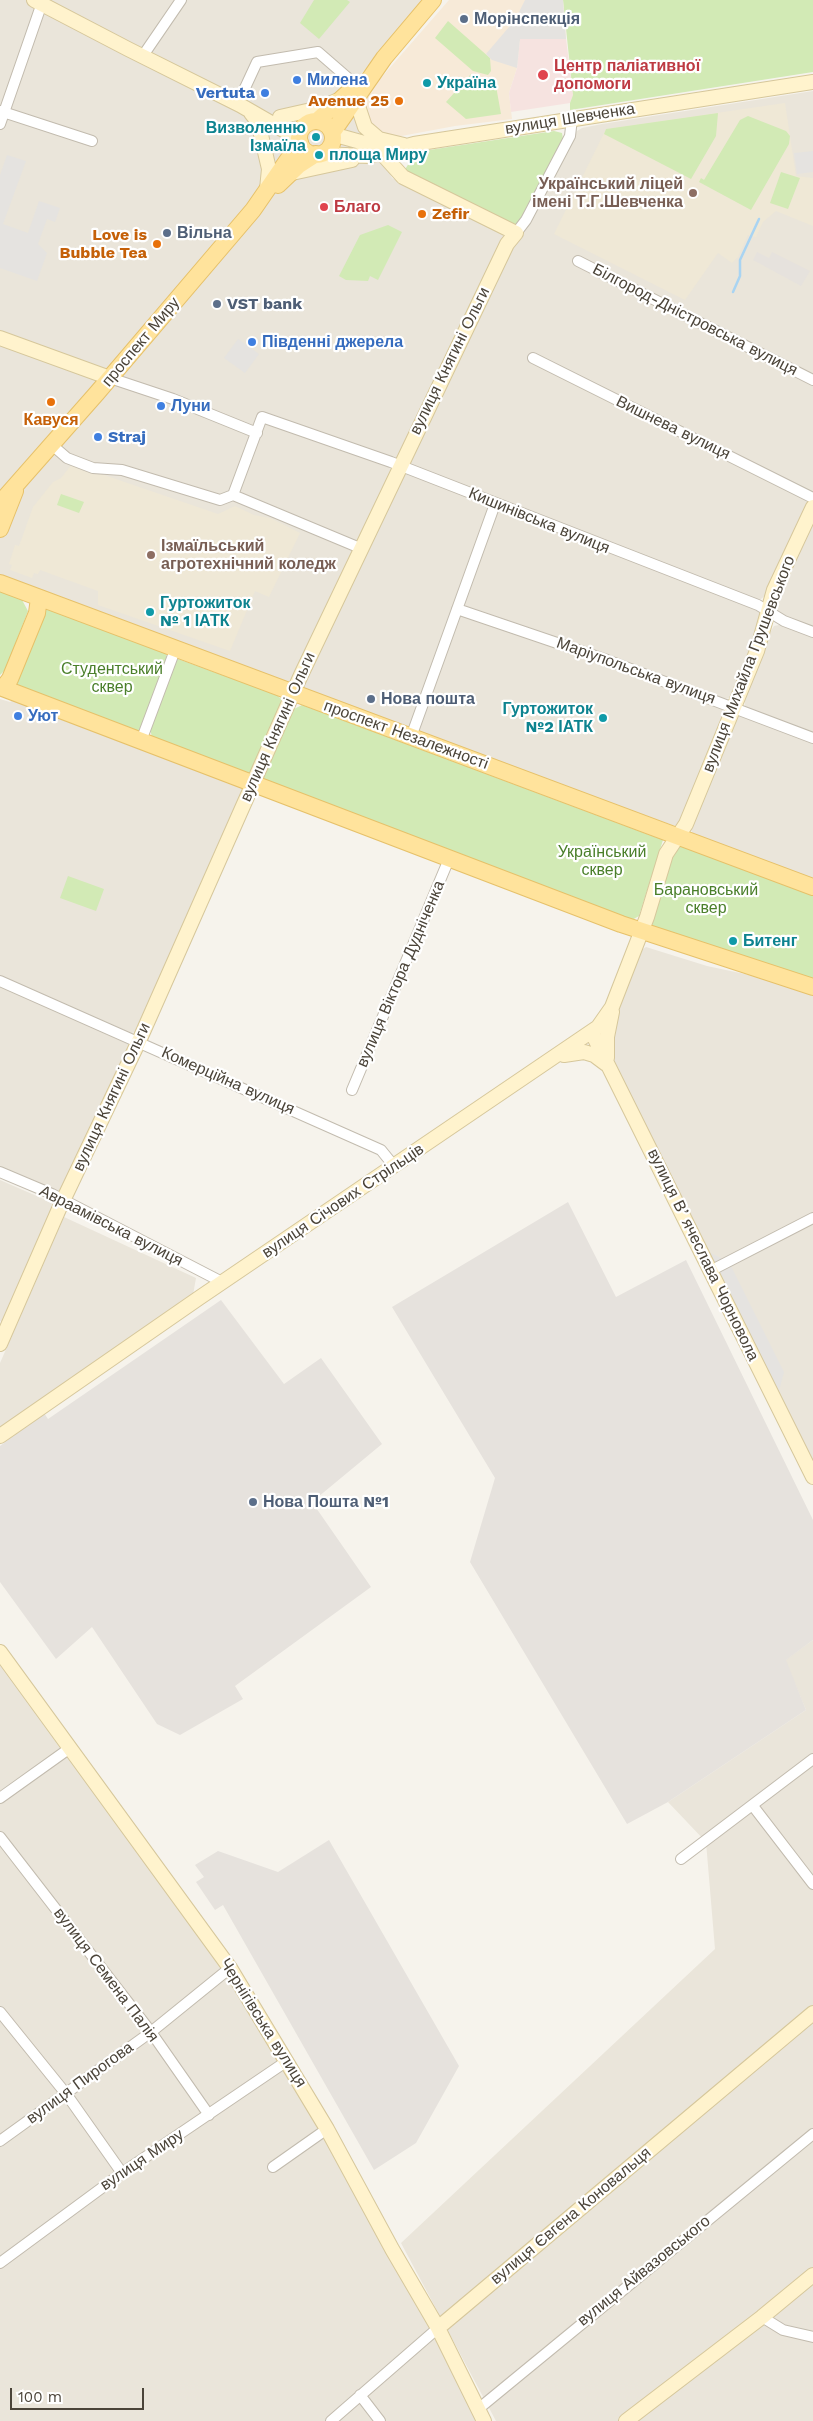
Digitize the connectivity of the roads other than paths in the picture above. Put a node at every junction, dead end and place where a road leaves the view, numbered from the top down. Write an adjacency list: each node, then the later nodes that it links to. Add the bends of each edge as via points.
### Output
1 (181, 0): 4 (street)
2 (433, 0): 6 (main road)
3 (40, 1): 4 (street); 8 (street)
4 (142, 57): 7 (street)
5 (813, 82): 10 (street, вулиця Шевченка)
6 (358, 89): 7 (street, via 318,52 258,62); 9 (street, via 332,104); 11 (main road); 13 (main road); 17 (street, via 359,113)
7 (239, 104): 9 (street); 15 (street); 21 (street, via 258,122 270,172)
8 (2, 112): 12 (street); 14 (street)
9 (280, 116): 11 (street)
10 (572, 119): 16 (street, вулиця Шевченка); 22 (street, вулиця Княгині Ольги, via 570,136)
11 (316, 121): 13 (main road, via 326,124); 15 (main road, via 302,128)
12 (0, 124)
13 (332, 134): 17 (street); 18 (main road, via 330,146)
14 (92, 141)
15 (299, 141): 18 (main road, via 305,150); 21 (main road, проспект Миру)
16 (411, 144): 17 (street, вулиця Шевченка); 17 (street, via 388,142); 19 (street)
17 (375, 147): 18 (street); 19 (street); 20 (street)
18 (318, 154): 20 (main road, проспект Миру)
19 (393, 164): 22 (street, via 404,177)
20 (292, 173): 21 (main road, проспект Миру)
21 (263, 197): 26 (main road, проспект Миру)
22 (516, 233): 30 (street, вулиця Княгині Ольги, via 507,244)
23 (578, 261): 27 (street, Білгород-Дністровська вулиця)
24 (0, 338): 26 (street)
25 (533, 358): 33 (street, Вишнева вулиця)
26 (110, 378): 28 (street, via 173,399); 29 (main road, проспект Миру)
27 (813, 380)
28 (256, 433): 30 (street, Кишинівська вулиця, via 262,417); 32 (street)
29 (52, 445): 31 (main road, проспект Миру); 32 (street, via 67,458 93,468 122,470 220,500)
30 (400, 466): 35 (street, Кишинівська вулиця); 38 (street, вулиця Княгині Ольги)
31 (19, 482): 34 (main road, проспект Миру); 37 (main road, проспект Миру)
32 (234, 495): 38 (street)
33 (813, 498)
34 (0, 503)
35 (495, 504): 41 (street); 42 (street, Кишинівська вулиця)
36 (813, 507): 42 (street, вулиця Михайла Грушевського)
37 (0, 529)
38 (360, 548): 46 (street, вулиця Княгині Ольги)
39 (0, 583): 40 (main road, проспект Незалежності)
40 (39, 598): 44 (main road, проспект Незалежності); 45 (main road, via 37,613 10,679)
41 (457, 609): 47 (street, Маріупольська вулиця, via 530,632); 48 (street)
42 (767, 611): 43 (street, Кишинівська вулиця); 47 (street, вулиця Михайла Грушевського, via 760,644)
43 (813, 632)
44 (175, 650): 46 (main road, проспект Незалежності); 50 (street)
45 (1, 688): 50 (main road)
46 (293, 693): 48 (main road, проспект Незалежності); 51 (street, вулиця Княгині Ольги)
47 (735, 707): 49 (street, Маріупольська вулиця); 52 (street, вулиця Михайла Грушевського, via 686,824)
48 (411, 737): 52 (main road, проспект Незалежності)
49 (813, 738)
50 (141, 741): 51 (main road)
51 (253, 784): 53 (main road); 60 (street, вулиця Княгині Ольги)
52 (678, 835): 54 (main road, проспект Незалежності); 55 (street, вулиця Михайла Грушевського, via 666,854)
53 (450, 859): 55 (main road); 63 (street, вулиця Віктора Дудніченка)
54 (813, 887)
55 (642, 931): 57 (main road); 58 (street, вулиця Січових Стрільців)
56 (0, 981): 60 (street, Комерційна вулиця)
57 (813, 988)
58 (615, 999): 59 (street, вулиця Січових Стрільців); 62 (street, via 607,1037)
59 (592, 1033): 61 (street, вулиця Січових Стрільців); 62 (street, вулиця Вʼячеслава Чорновола)
60 (139, 1041): 64 (street, Комерційна вулиця, via 381,1150); 66 (street, вулиця Княгині Ольги)
61 (556, 1058): 62 (street, via 584,1052 598,1057); 64 (street, вулиця Січових Стрільців)
62 (610, 1069): 68 (street, вулиця Вʼячеслава Чорновола)
63 (352, 1090)
64 (394, 1166): 69 (street, вулиця Січових Стрільців)
65 (0, 1172): 66 (street, Авраамівська вулиця)
66 (63, 1200): 69 (street, Авраамівська вулиця); 70 (street, вулиця Княгині Ольги)
67 (813, 1218): 68 (street)
68 (710, 1271): 72 (street, вулиця Вʼячеслава Чорновола)
69 (222, 1282): 71 (street, вулиця Січових Стрільців)
70 (1, 1337)
71 (0, 1436)
72 (813, 1477)
73 (0, 1652): 74 (street, Чернігівська вулиця)
74 (70, 1748): 76 (street); 81 (street, Чернігівська вулиця)
75 (813, 1759): 77 (street)
76 (0, 1798)
77 (753, 1806): 79 (street); 80 (street)
78 (0, 1837): 84 (street, вулиця Семена Палія)
79 (681, 1859)
80 (813, 1884)
81 (230, 1968): 84 (street, вулиця Пирогова); 85 (street, Чернігівська вулиця)
82 (0, 2012): 86 (street)
83 (813, 2013): 96 (street, вулиця Євгена Коновальця)
84 (151, 2032): 86 (street, вулиця Пирогова); 87 (street, вулиця Семена Палія)
85 (287, 2061): 87 (street, вулиця Миру); 88 (street, Чернігівська вулиця)
86 (67, 2095): 90 (street, вулиця Пирогова); 92 (street)
87 (209, 2115): 92 (street, вулиця Миру)
88 (327, 2129): 91 (street); 96 (street, Чернігівська вулиця)
89 (813, 2134): 99 (street, вулиця Айвазовського)
90 (0, 2141)
91 (273, 2167)
92 (122, 2173): 93 (street, вулиця Миру)
93 (0, 2263)
94 (813, 2275): 95 (street)
95 (762, 2317): 97 (street, via 783,2330); 102 (street)
96 (438, 2328): 98 (street, вулиця Євгена Коновальця); 99 (street, Чернігівська вулиця)
97 (813, 2336)
98 (360, 2395): 100 (street, вулиця Євгена Коновальця); 101 (street)
99 (480, 2415)
100 (331, 2421)
101 (380, 2421)
102 (626, 2421)

